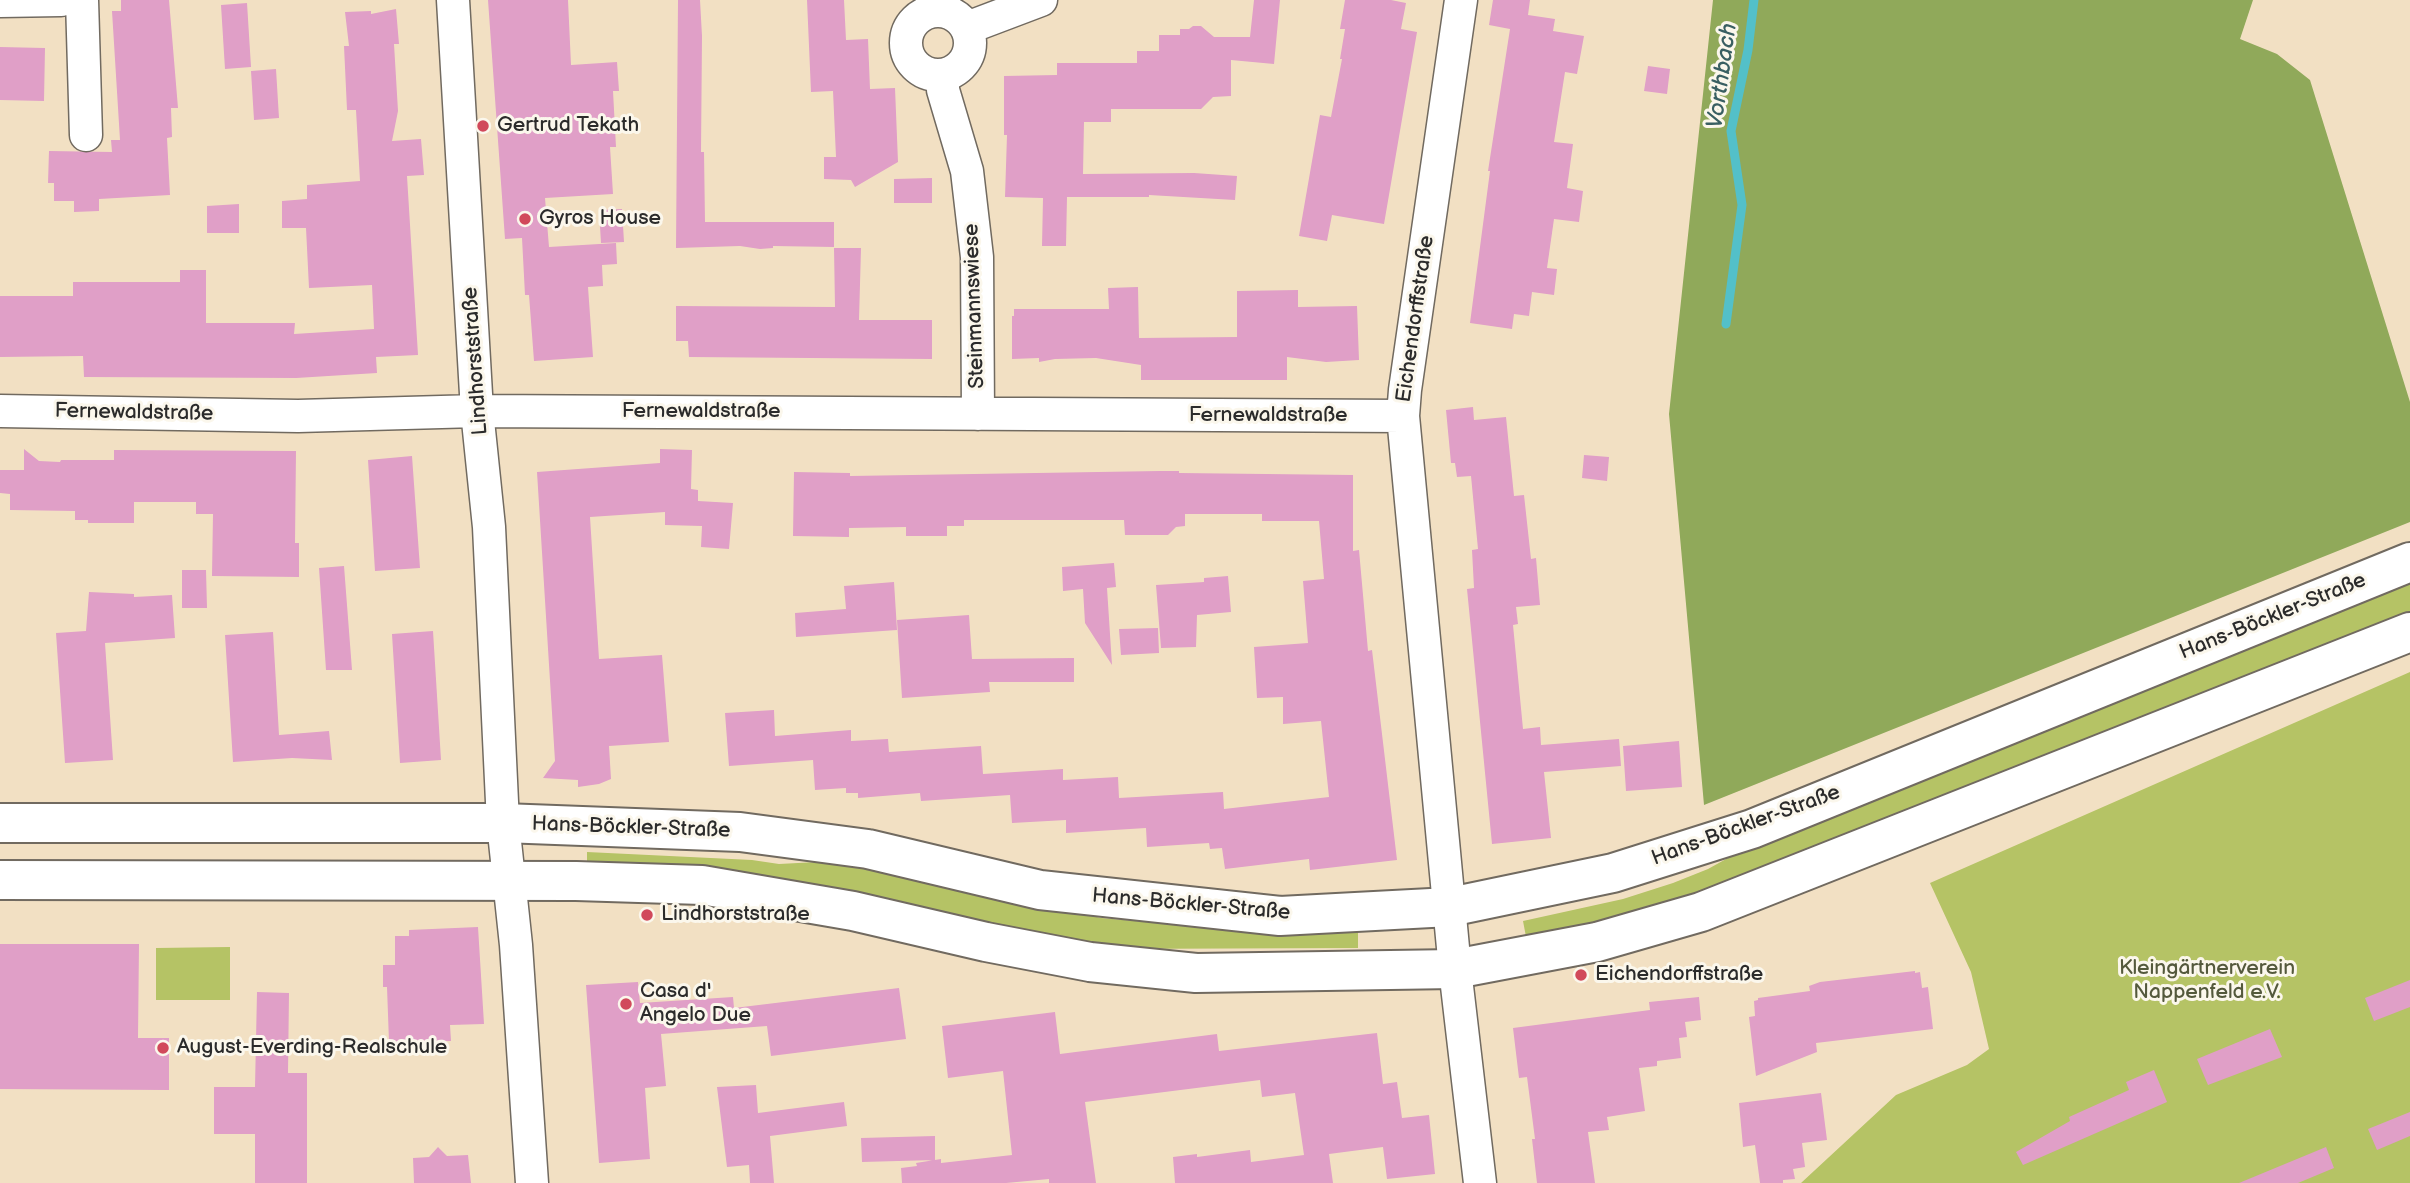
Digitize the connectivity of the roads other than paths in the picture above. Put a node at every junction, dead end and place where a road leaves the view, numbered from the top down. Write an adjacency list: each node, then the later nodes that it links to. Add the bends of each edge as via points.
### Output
1 (61, 0): 6 (street)
2 (82, 0): 10 (street)
3 (453, 0): 12 (street, Lindhorststraße)
4 (1041, 0): 8 (street)
5 (1461, 0): 14 (street, Eichendorffstraße)
6 (0, 1)
7 (911, 10): 8 (street, via 950,13); 9 (street, via 905,44 909,58 929,75)
8 (967, 29): 9 (street, via 971,40 964,63)
9 (943, 75): 13 (street, Steinmannswiese, via 943,90 967,171 977,257)
10 (86, 135)
11 (0, 411): 12 (street, Fernewaldstraße, via 298,416)
12 (477, 411): 13 (street, Fernewaldstraße); 18 (street, Lindhorststraße, via 489,527)
13 (978, 414): 14 (street, Fernewaldstraße)
14 (1403, 416): 21 (street, Eichendorffstraße)
15 (2410, 562): 21 (main road, Hans-Böckler-Straße, via 1752,829 1613,873)
16 (2410, 632): 22 (main road, via 1701,912 1597,942)
17 (0, 823): 18 (main road, Hans-Böckler-Straße)
18 (503, 823): 20 (street, Lindhorststraße); 21 (main road, Hans-Böckler-Straße, via 740,832 868,849 1040,890 1280,916)
19 (0, 880): 20 (main road)
20 (510, 881): 22 (main road, via 702,885 853,911 1090,962 1196,973); 23 (street, Lindhorststraße)
21 (1450, 907): 22 (street, Eichendorffstraße)
22 (1455, 969): 24 (street, Eichendorffstraße)
23 (531, 1183)
24 (1480, 1183)

